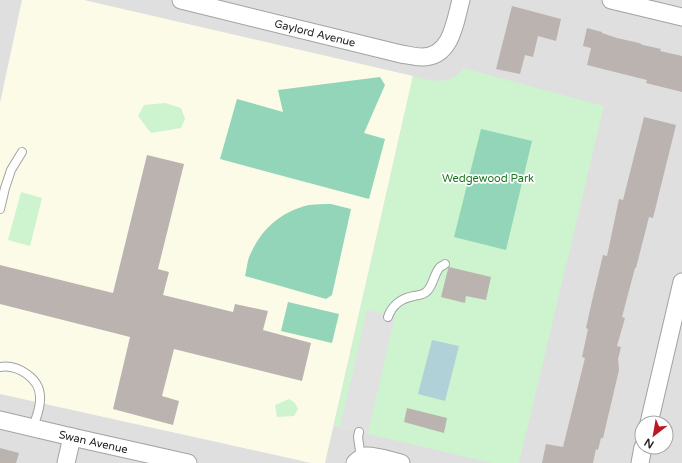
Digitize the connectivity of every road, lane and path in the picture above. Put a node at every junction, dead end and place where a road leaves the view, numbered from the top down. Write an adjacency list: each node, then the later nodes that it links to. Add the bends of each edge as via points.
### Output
1 (181, 0): 2 (street, Gaylord Avenue, via 400,54 422,57 436,53 446,45 452,34)
2 (461, 0)
3 (611, 0): 4 (street)
4 (682, 17)
5 (22, 152): 6 (lane, via 11,170)
6 (0, 209)
7 (446, 264): 9 (lane, via 439,268 426,292 402,300 393,307)
8 (682, 282): 11 (street)
9 (388, 317)
10 (0, 368): 13 (lane, via 12,367 22,371 33,380 39,390 39,406)
11 (651, 415)
12 (0, 420): 13 (street, Swan Avenue)
13 (33, 427): 15 (street, Swan Avenue)
14 (359, 432): 16 (lane)
15 (72, 437): 17 (street); 18 (street, Swan Avenue)
16 (358, 461): 19 (street, via 369,456)
17 (66, 463)
18 (188, 463)
19 (401, 463)

